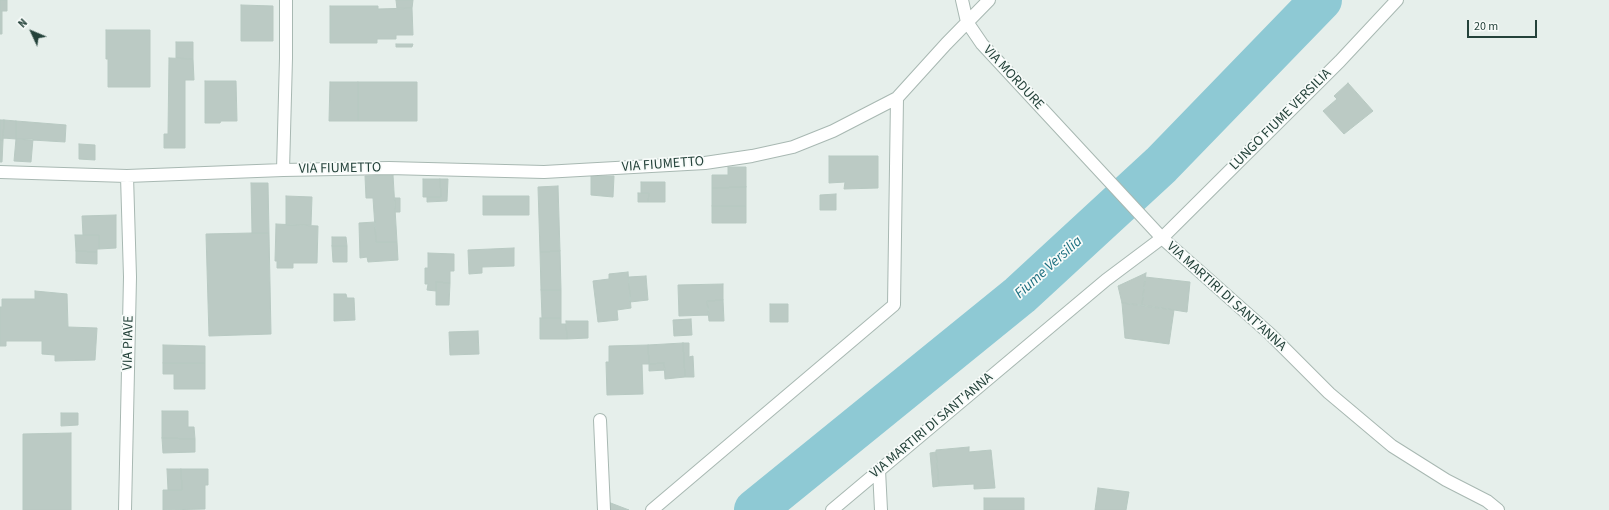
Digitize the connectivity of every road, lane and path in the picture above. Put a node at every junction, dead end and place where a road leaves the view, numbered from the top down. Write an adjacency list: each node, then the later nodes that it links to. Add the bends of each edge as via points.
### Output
1 (286, 0): 7 (street, VIA FIUMETTO)
2 (962, 0): 5 (street, VIA MORDURE)
3 (989, 0): 5 (street, VIA FIUMETTO)
4 (1397, 0): 10 (street, LUNGO FIUME VERSILIA, via 1335,66)
5 (967, 22): 6 (street, VIA FIUMETTO); 10 (street, VIA MORDURE, via 982,44)
6 (898, 98): 7 (street, VIA FIUMETTO, via 833,131 793,147 705,163 544,172 389,168); 15 (street, via 894,305)
7 (283, 170): 9 (street, VIA FIUMETTO)
8 (0, 172): 9 (street, VIA FIUMETTO)
9 (128, 176): 13 (street, VIA PIAVE, via 130,277)
10 (1157, 234): 12 (street, VIA MARTIRI DI SANT'ANNA, via 1106,280); 18 (street, VIA MARTIRI DI SANT'ANNA, via 1270,334 1329,393 1392,446)
11 (600, 420): 14 (street)
12 (879, 470): 16 (street, VIA MARTIRI DI SANT'ANNA); 17 (street)
13 (125, 510)
14 (604, 510)
15 (652, 510)
16 (832, 510)
17 (880, 510)
18 (1498, 510)

